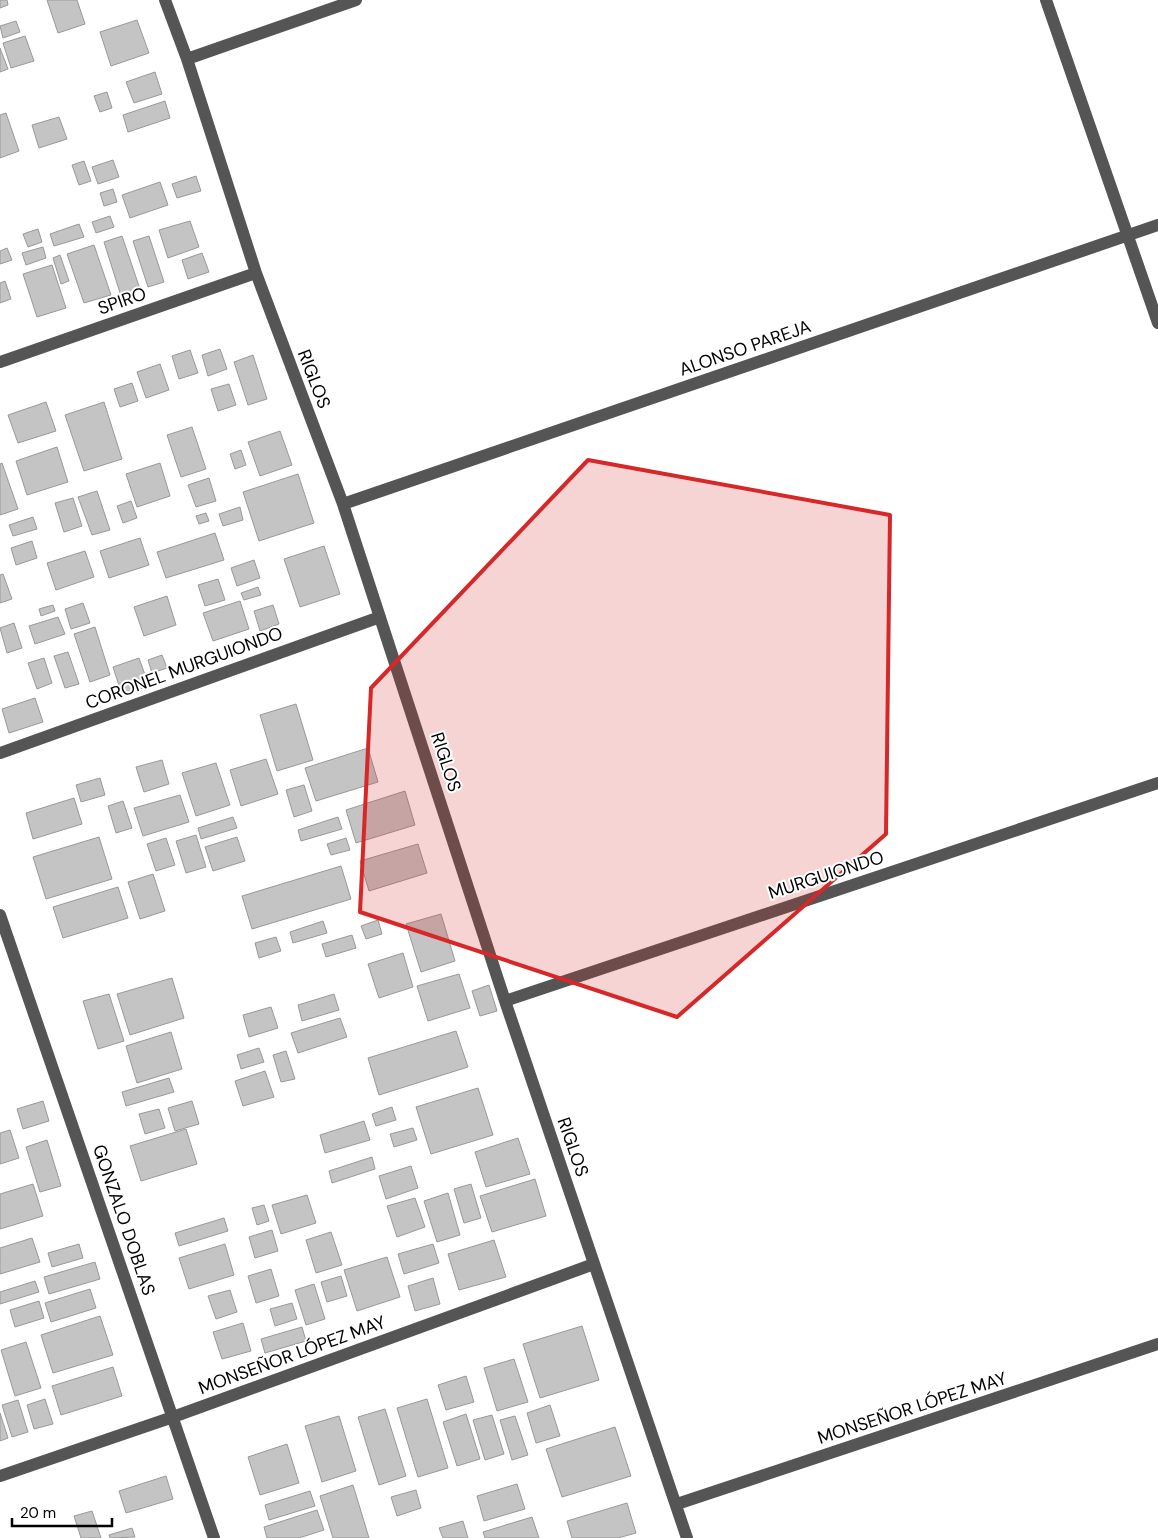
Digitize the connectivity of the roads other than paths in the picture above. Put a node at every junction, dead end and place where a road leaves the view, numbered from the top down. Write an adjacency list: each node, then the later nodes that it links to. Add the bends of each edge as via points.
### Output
1 (165, 0): 4 (street, RIGLOS)
2 (356, 0): 4 (street)
3 (1046, 0): 6 (street)
4 (188, 59): 7 (street, RIGLOS)
5 (1158, 225): 6 (street, ALONSO PAREJA)
6 (1128, 235): 8 (street); 10 (street, ALONSO PAREJA)
7 (256, 273): 9 (street, SPIRO); 10 (street, RIGLOS)
8 (1158, 323)
9 (0, 362)
10 (343, 504): 11 (street, RIGLOS)
11 (380, 617): 12 (street, CORONEL MURGUIONDO); 15 (street, RIGLOS)
12 (0, 753)
13 (1158, 783): 15 (street, MURGUIONDO)
14 (0, 914): 18 (street, GONZALO DOBLAS)
15 (505, 1001): 16 (street, RIGLOS)
16 (594, 1264): 18 (street, MONSEÑOR LÓPEZ MAY); 20 (street, RIGLOS)
17 (1158, 1344): 20 (street, MONSEÑOR LÓPEZ MAY)
18 (173, 1417): 19 (street, MONSEÑOR LÓPEZ MAY); 21 (street, GONZALO DOBLAS)
19 (0, 1476)
20 (677, 1504): 22 (street, RIGLOS)
21 (214, 1538)
22 (687, 1538)

